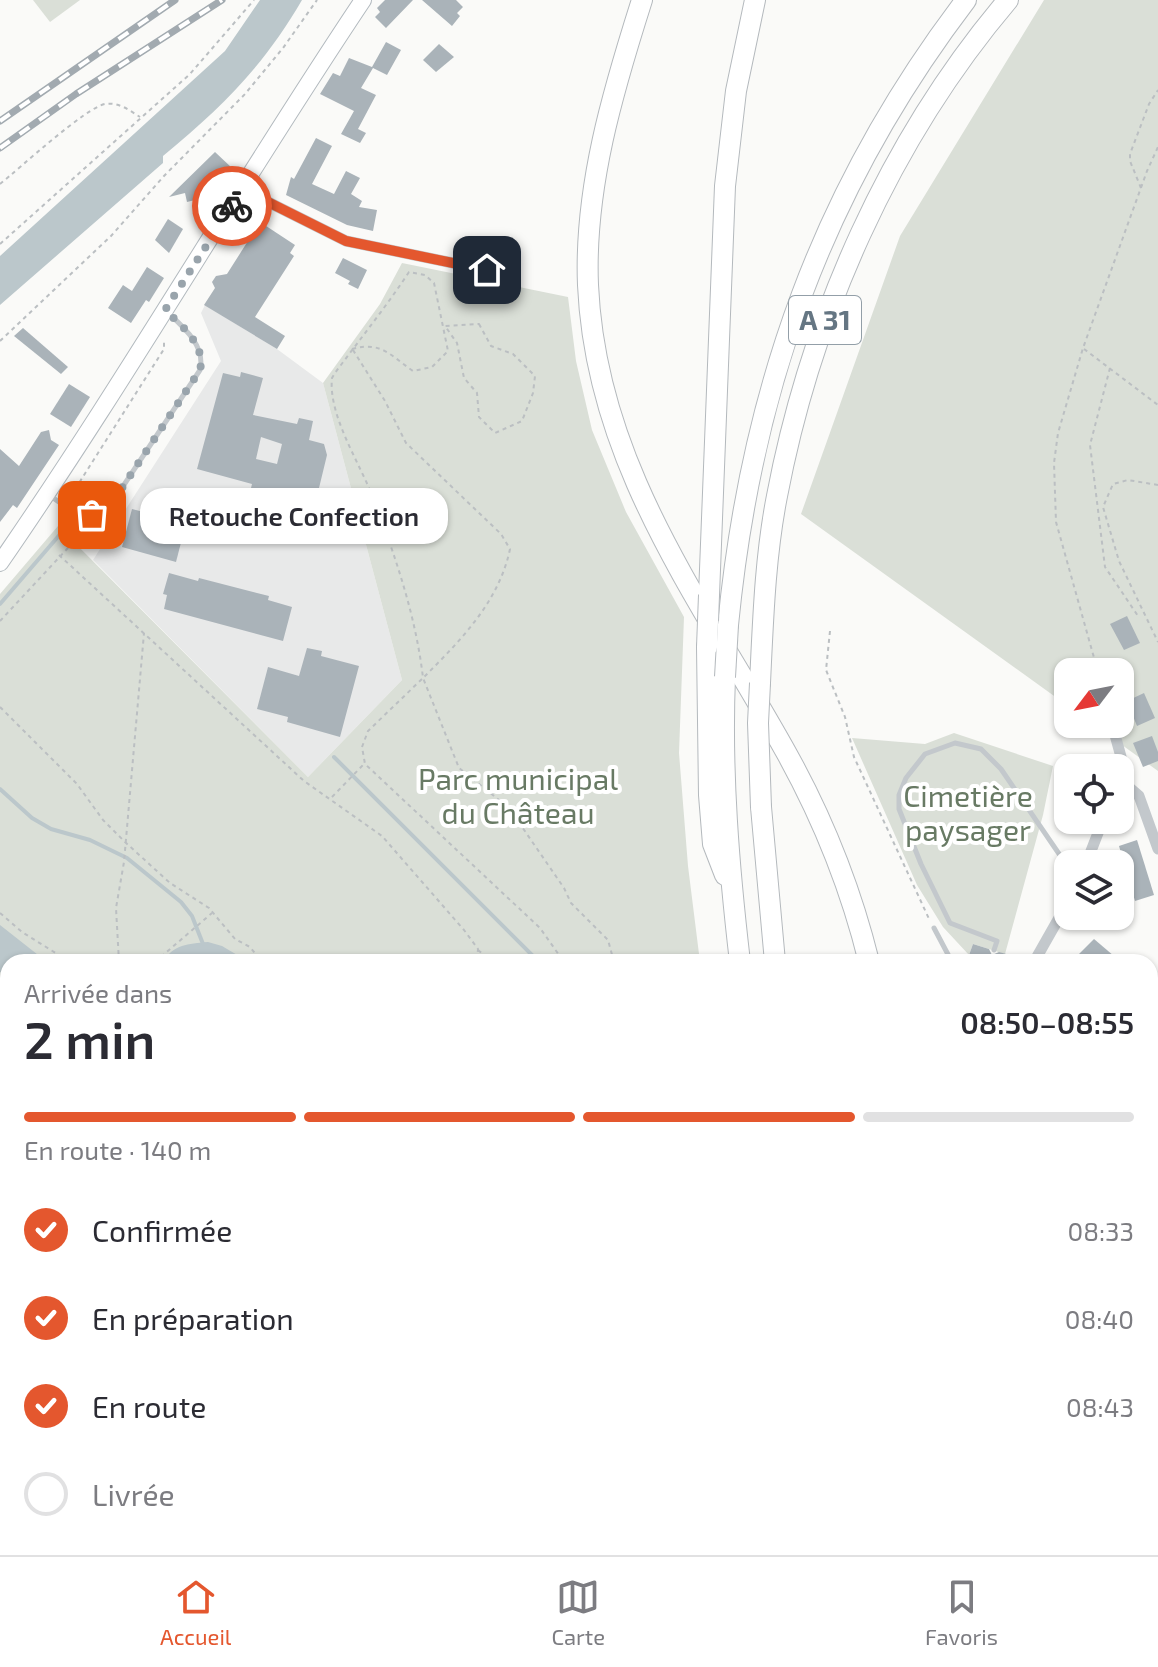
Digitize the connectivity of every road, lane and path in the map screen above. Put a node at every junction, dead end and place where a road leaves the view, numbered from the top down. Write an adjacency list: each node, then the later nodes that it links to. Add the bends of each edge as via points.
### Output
1 (254, 0): 9 (path, via 190,74)
2 (317, 0): 18 (path, via 245,94 111,236)
3 (363, 0): 13 (main road)
4 (642, 0): 59 (highway, via 605,126 595,183 588,285 602,388 615,433 655,524 818,816)
5 (755, 0): 42 (highway, bridge, via 736,91 725,186 707,647 713,844)
6 (966, 0): 42 (highway, A 31, bridge, via 900,94 818,250 754,448 734,559 725,677)
7 (1008, 0): 58 (highway, A 31, bridge, via 937,94 878,200 828,312 799,404 777,497 763,609 758,723)
8 (1158, 90): 12 (path, via 1130,154)
9 (142, 118): 11 (path, via 116,104 102,104); 14 (path)
10 (1158, 147): 12 (path)
11 (0, 184)
12 (1141, 188): 19 (path)
13 (242, 189): 15 (street, via 346,241); 16 (main road)
14 (0, 244)
15 (487, 270)
16 (162, 316): 24 (main road); 24 (path, via 164,349 79,483); 25 (lane, via 193,338 200,370 108,509)
17 (445, 326): 17 (path, via 479,324 491,346 513,354 535,376 522,421 495,433 479,417 477,393 464,378 457,343); 20 (path, via 448,351 432,367 413,371 377,346); 20 (path, via 434,283 409,272)
18 (0, 341)
19 (1083, 348): 21 (path); 33 (path, via 1058,433 1055,508)
20 (352, 349): 34 (path, via 332,385 342,427 373,495 403,583); 34 (path, via 406,443 501,534 510,549 506,572 491,600)
21 (1110, 368): 22 (path); 28 (path, via 1090,445 1105,567)
22 (1158, 405)
23 (1158, 485): 32 (path, via 1128,480 1113,484 1103,507 1119,561)
24 (51, 488): 25 (lane); 27 (main road)
25 (85, 515): 26 (path, via 80,535)
26 (59, 555): 29 (path); 31 (path)
27 (0, 563)
28 (1138, 616)
29 (0, 621)
30 (830, 631): 46 (path, via 826,670 854,757)
31 (144, 632): 38 (path, via 304,781); 39 (path)
32 (1158, 642)
33 (1094, 658)
34 (423, 678): 36 (path, via 368,731 362,747); 56 (path, via 459,768 509,808 571,903 608,940)
35 (0, 707): 39 (path, via 77,784)
36 (365, 764): 38 (path); 55 (path, via 540,928)
37 (1134, 793): 40 (street)
38 (331, 798): 47 (path, via 382,836)
39 (125, 842): 43 (path, via 170,883); 50 (path, via 116,908)
40 (1158, 849)
41 (1057, 850): 48 (lane, via 1010,781 981,749 955,743 925,754 906,778 899,809 950,923 997,941)
42 (731, 890): 57 (highway, A 31)
43 (213, 912): 51 (path); 52 (path)
44 (0, 913): 49 (path)
45 (1054, 927): 61 (street)
46 (934, 928): 60 (lane)
47 (478, 949): 53 (path); 54 (path)
48 (994, 950)
49 (57, 954)
50 (119, 954)
51 (164, 954)
52 (256, 954)
53 (478, 954)
54 (483, 954)
55 (558, 954)
56 (612, 954)
57 (739, 954)
58 (774, 954)
59 (867, 954)
60 (948, 954)
61 (1039, 954)

